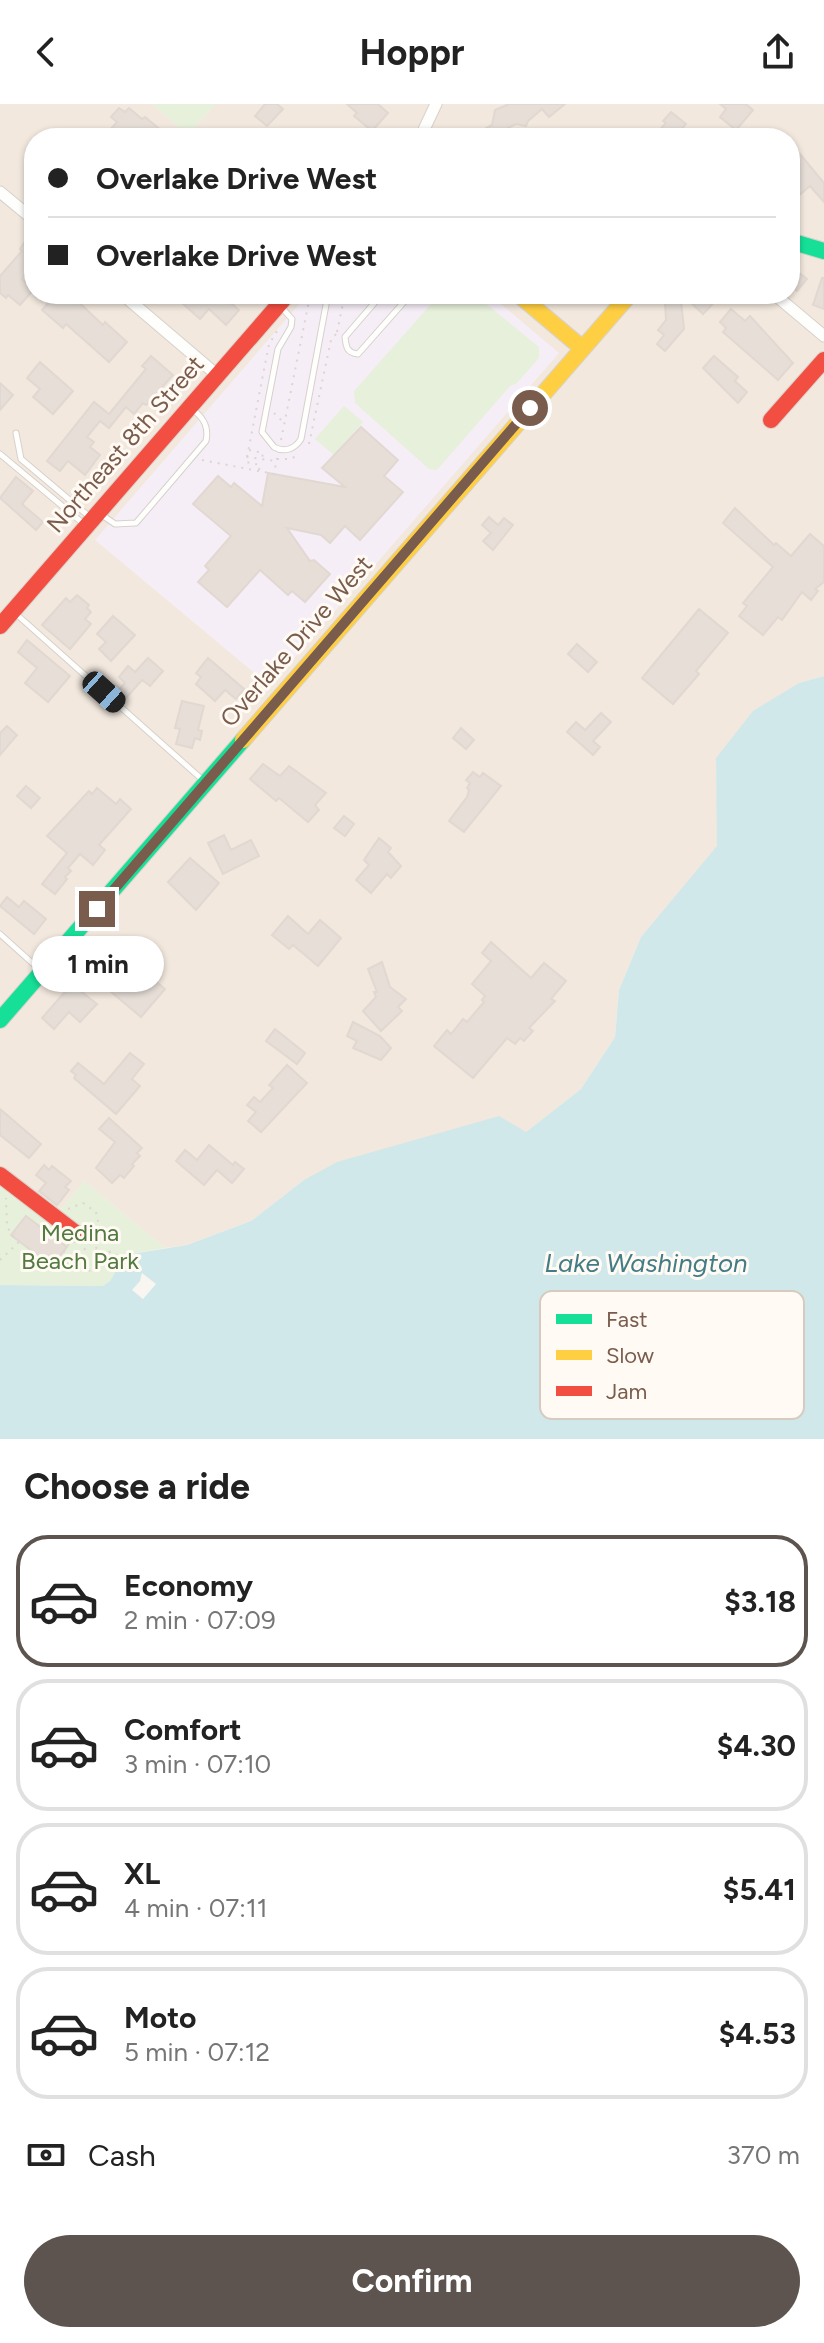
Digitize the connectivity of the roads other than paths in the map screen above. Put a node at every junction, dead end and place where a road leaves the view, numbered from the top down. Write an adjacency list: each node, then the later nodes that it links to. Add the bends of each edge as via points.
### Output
1 (436, 104): 2 (street)
2 (425, 128)
3 (0, 192): 4 (street)
4 (24, 212)
5 (800, 244): 6 (street)
6 (824, 251)
7 (134, 304): 19 (street)
8 (279, 304): 19 (street, Northeast 8th Street)
9 (285, 304): 10 (lane, via 291,327 278,349 262,432 274,447 286,450 301,439)
10 (326, 304)
11 (373, 304): 12 (lane, via 345,337 352,354 358,354)
12 (402, 304)
13 (530, 304): 17 (street)
14 (621, 304): 17 (street, Overlake Drive West)
15 (786, 304): 16 (street)
16 (824, 336)
17 (582, 348): 26 (street, Overlake Drive West)
18 (824, 360): 21 (street)
19 (217, 375): 20 (street, Northeast 8th Street)
20 (189, 406): 24 (street, Northeast 8th Street); 24 (lane, via 203,419 206,441 136,523)
21 (771, 420)
22 (16, 433): 24 (lane, via 21,459)
23 (0, 454): 24 (lane)
24 (92, 519): 25 (street, Northeast 8th Street)
25 (5, 617): 26 (lane)
26 (205, 783): 28 (street, Overlake Drive West)
27 (0, 934): 28 (lane)
28 (43, 972): 29 (street, Overlake Drive West)
29 (0, 1020)
30 (0, 1175): 31 (street)
31 (79, 1240)

